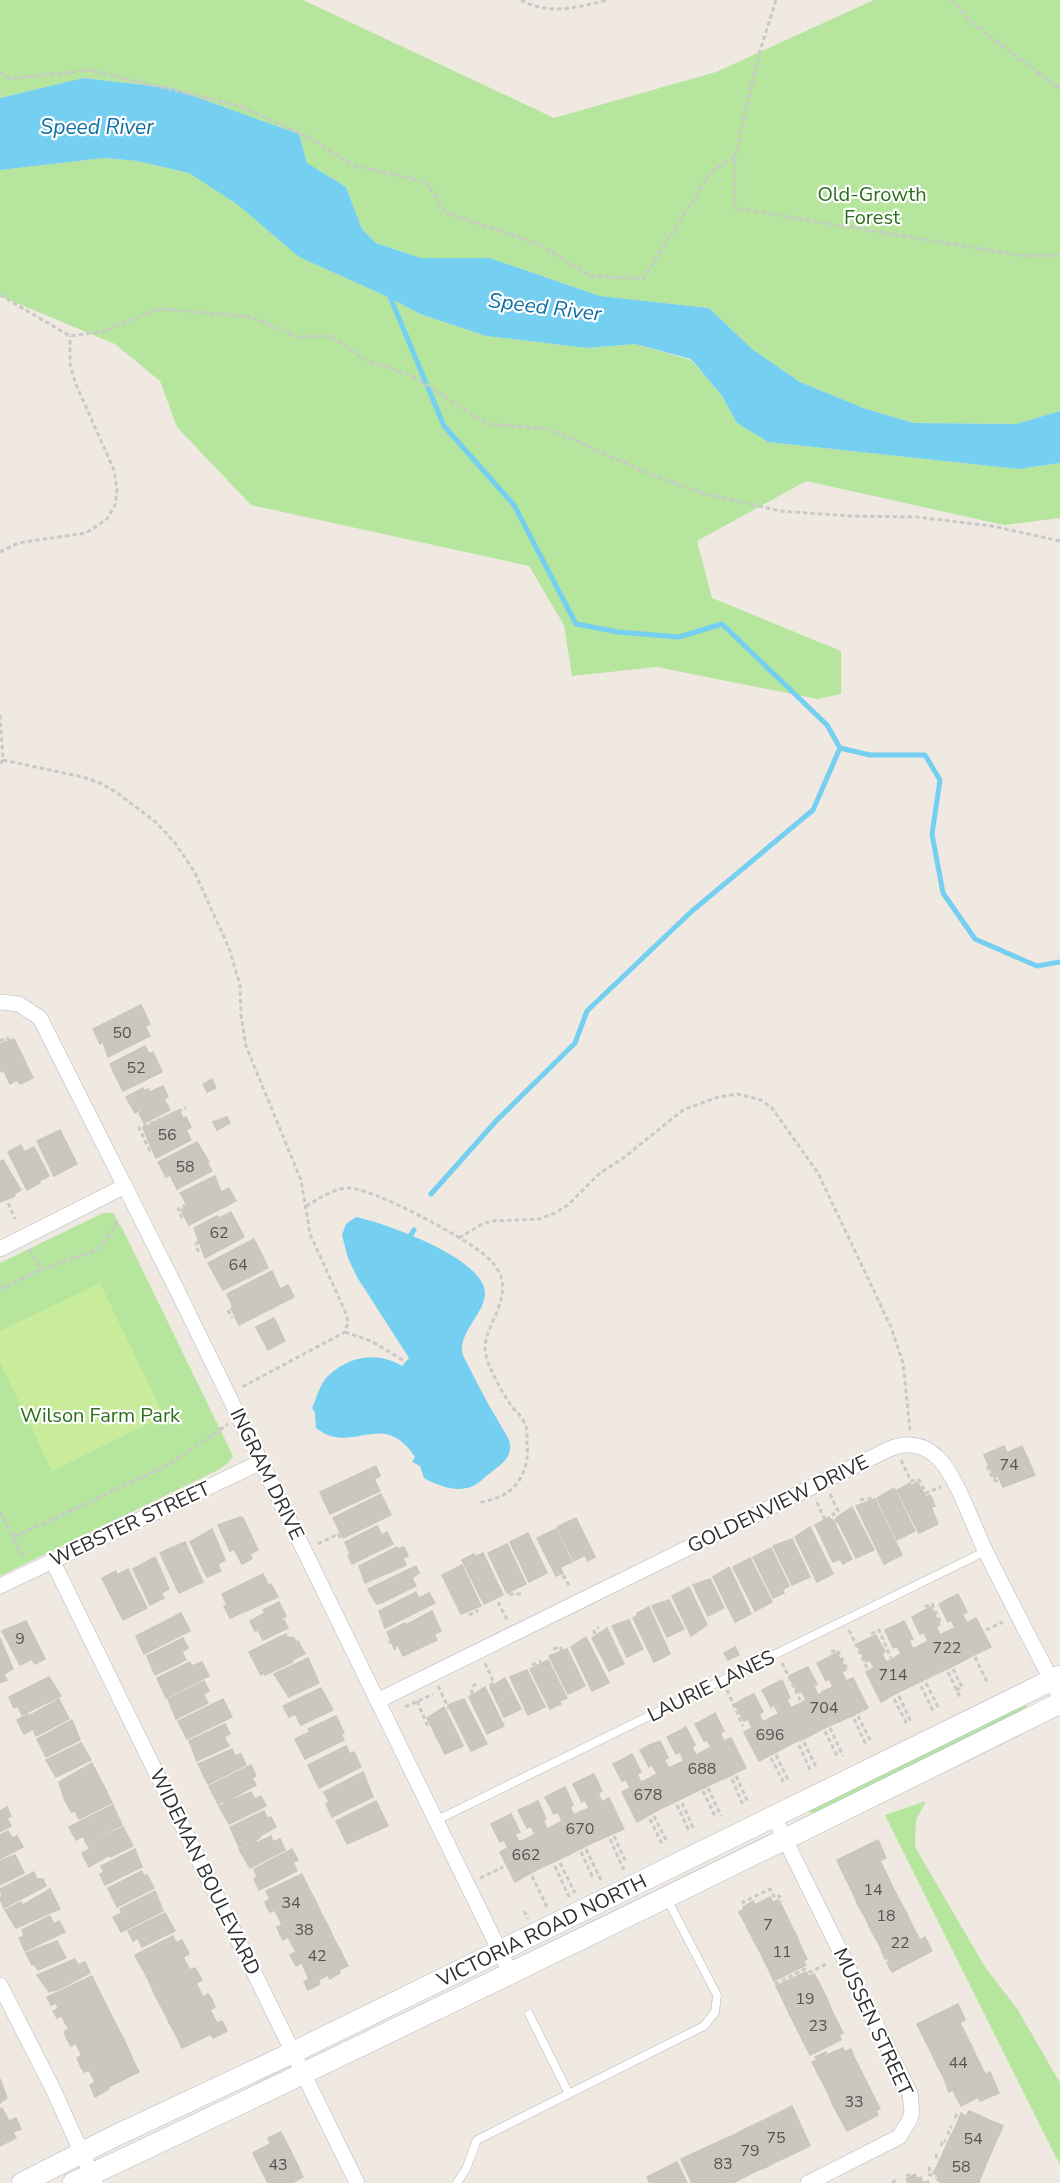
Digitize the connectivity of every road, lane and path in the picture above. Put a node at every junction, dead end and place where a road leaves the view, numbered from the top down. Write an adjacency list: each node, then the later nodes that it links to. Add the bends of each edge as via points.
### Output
1 (521, 0): 2 (path, via 541,9 563,10)
2 (608, 0)
3 (776, 0): 7 (path)
4 (951, 0): 6 (path, via 972,23)
5 (0, 72): 7 (path, via 10,79 89,70 240,106 309,138 352,165 426,182 446,213 539,244 591,276 644,279 711,172)
6 (1060, 89)
7 (735, 156): 8 (path, via 735,208 1024,256)
8 (1060, 255)
9 (0, 295): 10 (path)
10 (70, 336): 11 (path, via 105,331 164,309 251,317 297,337 330,336 367,361 413,376 488,424 550,429 702,493 780,511 916,517 992,526); 12 (path, via 70,364 75,382 114,470 115,505 107,519 86,533 18,543)
11 (1060, 541)
12 (0, 552)
13 (0, 715): 14 (path)
14 (3, 760): 15 (path); 24 (path, via 100,783 157,823 179,849 229,948 240,985 246,1046 302,1180)
15 (0, 765)
16 (0, 1002): 21 (street, INGRAM DRIVE, via 19,1004 40,1018)
17 (9, 1040): 18 (path)
18 (0, 1041)
19 (186, 1108): 20 (path, via 139,1128)
20 (150, 1151)
21 (125, 1186): 28 (street); 39 (street, INGRAM DRIVE)
22 (8, 1203): 26 (path)
23 (186, 1205): 25 (path, via 178,1209)
24 (306, 1206): 29 (path, via 333,1191 364,1190); 37 (path, via 310,1234 345,1311)
25 (182, 1218)
26 (15, 1219)
27 (119, 1219): 33 (path, via 99,1248)
28 (25, 1236): 31 (street); 33 (path)
29 (459, 1238): 41 (path, via 492,1221 539,1219 555,1213 682,1110 738,1094 761,1100 772,1108 818,1173 891,1327 903,1363 910,1428); 49 (path, via 488,1257 502,1281 501,1304 485,1353 527,1430 527,1463 520,1477 508,1492)
30 (198, 1241): 32 (path)
31 (0, 1249)
32 (199, 1253)
33 (40, 1270): 34 (path)
34 (0, 1289)
35 (228, 1310): 36 (path)
36 (232, 1318)
37 (345, 1332): 38 (path, via 371,1341); 39 (path)
38 (403, 1360)
39 (228, 1394): 40 (street, INGRAM DRIVE)
40 (239, 1417): 42 (street, INGRAM DRIVE); 53 (path, via 166,1466)
41 (901, 1445): 45 (street, GOLDENVIEW DRIVE); 46 (path, via 911,1481 919,1480); 56 (street, via 923,1448 942,1462)
42 (261, 1462): 55 (street, INGRAM DRIVE); 57 (street, WEBSTER STREET)
43 (987, 1466): 44 (path, via 993,1479)
44 (1000, 1483)
45 (817, 1485): 51 (path, via 824,1518); 52 (path, via 838,1511 833,1514); 71 (street, GOLDENVIEW DRIVE)
46 (926, 1493)
47 (872, 1498): 48 (path)
48 (860, 1500)
49 (478, 1503)
50 (0, 1512): 53 (path)
51 (828, 1516)
52 (837, 1523)
53 (14, 1538): 58 (path)
54 (341, 1539): 55 (path, via 338,1534)
55 (304, 1550): 103 (street, INGRAM DRIVE)
56 (986, 1551): 68 (lane, LAURIE LANES); 94 (street)
57 (52, 1560): 58 (street, WEBSTER STREET); 174 (street, WIDEMAN BOULEVARD)
58 (30, 1571): 61 (street, WEBSTER STREET)
59 (564, 1575): 60 (path)
60 (569, 1585)
61 (0, 1586)
62 (509, 1594): 63 (path)
63 (522, 1594)
64 (498, 1602): 71 (path)
65 (925, 1607): 69 (path, via 932,1604)
66 (478, 1612): 67 (path)
67 (469, 1615)
68 (845, 1620): 80 (lane, LAURIE LANES); 85 (path)
69 (941, 1623)
70 (599, 1627): 72 (path)
71 (513, 1634): 77 (street, GOLDENVIEW DRIVE)
72 (595, 1634)
73 (871, 1634): 82 (path, via 879,1630)
74 (389, 1640): 75 (path)
75 (398, 1648)
76 (553, 1649): 78 (path, via 560,1647)
77 (479, 1651): 89 (street, GOLDENVIEW DRIVE); 95 (path, via 495,1683)
78 (562, 1651)
79 (831, 1652): 87 (path, via 837,1650)
80 (778, 1653): 90 (lane, LAURIE LANES); 104 (path)
81 (975, 1657): 93 (path)
82 (891, 1658)
83 (541, 1661): 84 (path)
84 (532, 1665)
85 (867, 1668)
86 (953, 1669): 97 (path, via 962,1687)
87 (848, 1670)
88 (948, 1672): 97 (path)
89 (432, 1674): 103 (street, GOLDENVIEW DRIVE); 109 (path)
90 (722, 1680): 115 (path); 144 (lane, LAURIE LANES)
91 (477, 1683): 99 (path)
92 (926, 1683): 108 (path)
93 (988, 1684)
94 (1057, 1684): 141 (main road, VICTORIA ROAD NORTH)
95 (488, 1686)
96 (921, 1686): 110 (path)
97 (956, 1690): 101 (path)
98 (433, 1694): 105 (path)
99 (472, 1694)
100 (899, 1696): 113 (path)
101 (960, 1697)
102 (894, 1699): 114 (path)
103 (379, 1700): 144 (street, INGRAM DRIVE)
104 (800, 1700)
105 (417, 1701): 107 (path); 116 (path)
106 (1060, 1703): 149 (main road, VICTORIA ROAD NORTH)
107 (405, 1707)
108 (939, 1708)
109 (449, 1709)
110 (933, 1711)
111 (858, 1716): 120 (path)
112 (854, 1719): 121 (path)
113 (911, 1722)
114 (907, 1724)
115 (743, 1726)
116 (428, 1727)
117 (830, 1728): 124 (path)
118 (825, 1731): 126 (path)
119 (804, 1742): 127 (path)
120 (871, 1742)
121 (866, 1744)
122 (799, 1745): 128 (path)
123 (776, 1755): 131 (path)
124 (843, 1756)
125 (771, 1758): 132 (path)
126 (838, 1758)
127 (817, 1769)
128 (811, 1772)
129 (736, 1776): 135 (path)
130 (732, 1779): 138 (path)
131 (789, 1782)
132 (785, 1785)
133 (708, 1788): 139 (path)
134 (704, 1791): 142 (path)
135 (748, 1802)
136 (682, 1803): 145 (path)
137 (677, 1805): 146 (path)
138 (743, 1805)
139 (721, 1815)
140 (654, 1816): 150 (path)
141 (774, 1817): 149 (street, MUSSEN STREET); 161 (main road, VICTORIA ROAD NORTH)
142 (716, 1818)
143 (650, 1819): 151 (path)
144 (436, 1820): 160 (street, INGRAM DRIVE)
145 (694, 1828)
146 (688, 1831)
147 (614, 1836): 154 (path)
148 (610, 1839): 161 (path)
149 (784, 1839): 163 (main road, VICTORIA ROAD NORTH); 195 (street, MUSSEN STREET, via 912,2102 909,2121 899,2137)
150 (667, 1842)
151 (662, 1844)
152 (586, 1849): 162 (path)
153 (581, 1852): 159 (path)
154 (626, 1862)
155 (560, 1863): 166 (path)
156 (555, 1866): 166 (path)
157 (503, 1867): 160 (path)
158 (532, 1876): 167 (path)
159 (594, 1878)
160 (468, 1884): 168 (street, INGRAM DRIVE)
161 (632, 1886): 162 (main road, VICTORIA ROAD NORTH)
162 (610, 1897): 166 (main road, VICTORIA ROAD NORTH)
163 (667, 1897): 170 (main road, VICTORIA ROAD NORTH); 176 (lane, via 717,1995 716,2012 704,2026)
164 (782, 1902): 165 (path, via 770,1889)
165 (744, 1904)
166 (580, 1912): 167 (main road, VICTORIA ROAD NORTH)
167 (555, 1924): 168 (main road, VICTORIA ROAD NORTH)
168 (500, 1950): 170 (street, INGRAM DRIVE); 174 (main road, VICTORIA ROAD NORTH)
169 (828, 1963): 171 (path)
170 (510, 1972): 175 (main road, VICTORIA ROAD NORTH)
171 (775, 1984)
172 (0, 1985): 183 (street)
173 (529, 2014): 176 (lane)
174 (294, 2052): 175 (street, WIDEMAN BOULEVARD); 183 (main road, VICTORIA ROAD NORTH)
175 (304, 2073): 191 (main road, VICTORIA ROAD NORTH); 193 (street, WIDEMAN BOULEVARD)
176 (569, 2094): 194 (lane, via 477,2140)
177 (959, 2113): 178 (path)
178 (955, 2118)
179 (951, 2126): 180 (path)
180 (950, 2134)
181 (946, 2141): 182 (path)
182 (941, 2146)
183 (81, 2154): 191 (street); 192 (main road, VICTORIA ROAD NORTH)
184 (936, 2154): 185 (path)
185 (937, 2161)
186 (930, 2167): 189 (path, via 928,2174)
187 (912, 2173): 188 (path)
188 (906, 2176)
189 (936, 2177)
190 (897, 2179): 196 (path)
191 (87, 2180)
192 (22, 2183)
193 (357, 2183)
194 (457, 2183)
195 (808, 2183)
196 (892, 2183)

